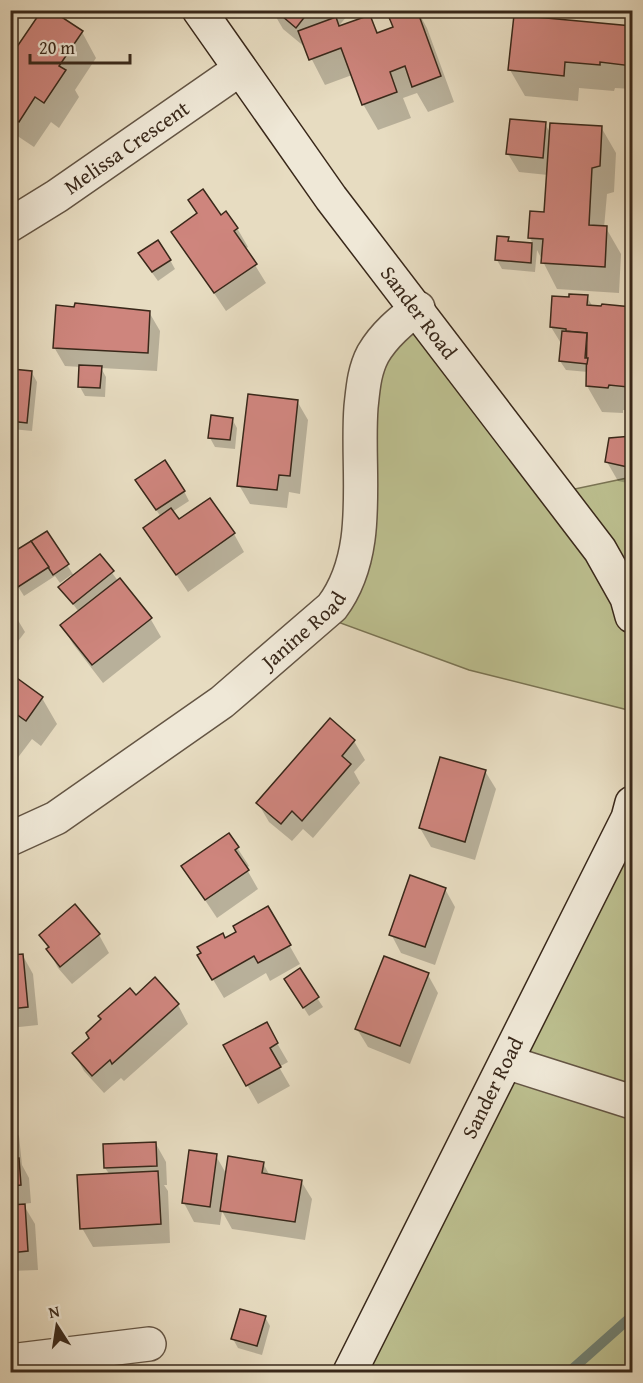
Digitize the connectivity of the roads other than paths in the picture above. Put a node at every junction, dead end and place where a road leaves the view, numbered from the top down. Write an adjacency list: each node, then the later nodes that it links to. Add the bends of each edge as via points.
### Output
1 (198, 10): 2 (main road, Sander Road)
2 (240, 69): 3 (main road, Melissa Crescent); 4 (main road, Sander Road, via 332,198)
3 (10, 225)
4 (418, 308): 5 (main road, Sander Road, via 600,550); 7 (main road, Janine Road, via 381,343 364,378 359,431 362,482 354,565 332,607 222,702 56,818)
5 (633, 616)
6 (633, 804): 8 (main road, Sander Road)
7 (10, 839)
8 (506, 1062): 9 (main road); 12 (main road, Sander Road)
9 (633, 1102)
10 (149, 1344): 11 (main road)
11 (10, 1361)
12 (350, 1372)

